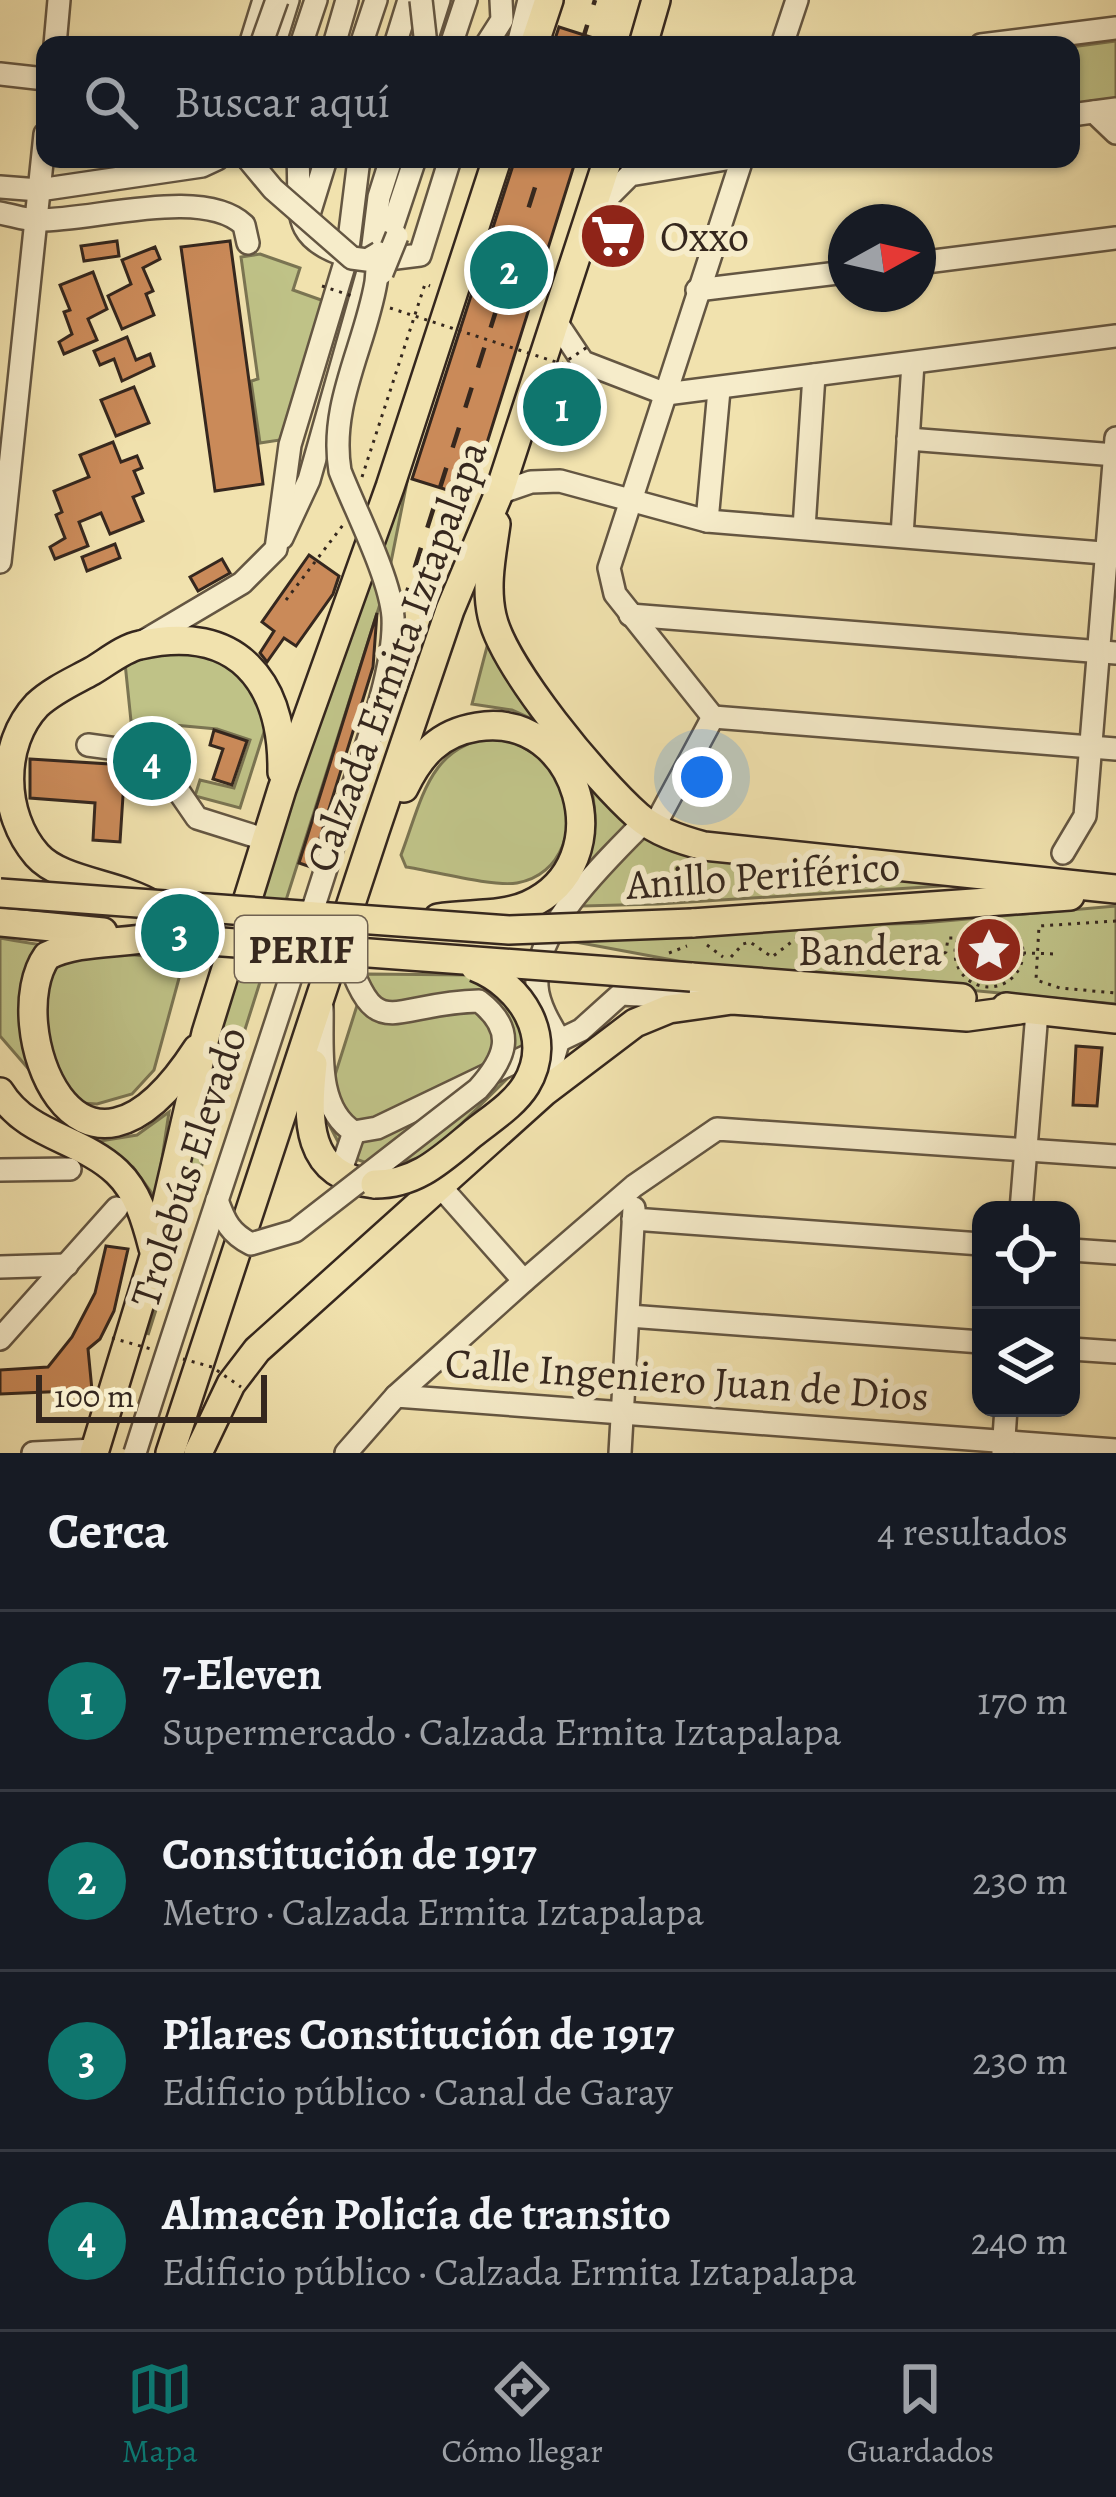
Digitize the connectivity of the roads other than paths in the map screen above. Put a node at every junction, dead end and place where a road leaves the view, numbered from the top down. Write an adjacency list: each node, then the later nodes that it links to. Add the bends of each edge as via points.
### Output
1 (59, 0): 17 (street)
2 (264, 0): 18 (street)
3 (277, 0): 19 (street, bridge)
4 (288, 0): 20 (street)
5 (316, 0): 21 (street)
6 (347, 0): 22 (street)
7 (376, 0): 23 (street)
8 (409, 0): 24 (street)
9 (421, 0): 25 (street, bridge)
10 (439, 0): 26 (street)
11 (466, 0): 27 (street)
12 (500, 0): 28 (street, via 502,20)
13 (529, 0): 29 (street)
14 (549, 0): 30 (main road)
15 (797, 0): 31 (street)
16 (1116, 28): 32 (street)
17 (56, 36)
18 (253, 36)
19 (264, 36)
20 (277, 36)
21 (304, 36)
22 (337, 36)
23 (364, 36)
24 (397, 36)
25 (425, 36)
26 (429, 36)
27 (454, 36)
28 (491, 36)
29 (520, 36)
30 (537, 36)
31 (785, 36)
32 (1060, 36)
33 (0, 74): 34 (street)
34 (36, 78)
35 (1094, 112): 36 (street)
36 (1116, 133)
37 (41, 168): 52 (street)
38 (174, 168): 50 (street)
39 (256, 168): 63 (street, bridge, via 352,258)
40 (299, 168): 58 (street)
41 (323, 168): 58 (street)
42 (358, 168): 54 (street)
43 (388, 168): 63 (street)
44 (412, 168): 63 (street, Trolebús Elevado, bridge, via 390,261)
45 (447, 168): 63 (street, via 420,255)
46 (494, 168): 93 (main road, Calzada Ermita Iztapalapa)
47 (605, 168): 56 (main road, Calzada Ermita Iztapalapa)
48 (675, 168): 56 (street, via 630,176)
49 (739, 168): 65 (street)
50 (154, 172): 52 (street); 53 (street)
51 (0, 187): 52 (street)
52 (38, 190): 57 (street)
53 (158, 209): 57 (street); 60 (street, via 223,210 244,225)
54 (352, 210): 61 (street); 63 (street)
55 (0, 213): 57 (street)
56 (591, 213): 66 (main road, Calzada Ermita Iztapalapa)
57 (35, 220): 68 (street)
58 (304, 231): 61 (street, via 319,247)
59 (1116, 238): 62 (street)
60 (248, 243)
61 (347, 256): 83 (street, via 290,445)
62 (936, 261)
63 (375, 266): 83 (street, via 309,480); 123 (street, Trolebús Elevado, bridge, via 336,451 388,592 392,640)
64 (828, 274): 65 (street)
65 (697, 290): 73 (street)
66 (557, 323): 73 (street, via 583,362); 77 (main road, Calzada Ermita Iztapalapa)
67 (1116, 336): 70 (street)
68 (24, 340): 69 (street); 78 (street)
69 (0, 350)
70 (913, 363): 71 (street); 75 (street)
71 (814, 375): 72 (street); 81 (street)
72 (718, 390): 73 (street); 80 (street)
73 (666, 394): 79 (street)
74 (1116, 438): 76 (street)
75 (908, 439): 76 (street); 82 (street)
76 (1115, 455): 84 (street)
77 (500, 493): 79 (street, via 560,481); 94 (main road, via 488,583 508,659); 95 (main road, Calzada Ermita Iztapalapa, via 450,610)
78 (3, 500): 85 (street)
79 (629, 503): 80 (street); 86 (street, via 609,582)
80 (707, 521): 81 (street)
81 (804, 528): 82 (street)
82 (902, 536): 84 (street)
83 (276, 549): 87 (street, via 242,583)
84 (1112, 553): 88 (street)
85 (0, 562)
86 (630, 615): 88 (street); 89 (street)
87 (138, 645): 93 (main road, via 212,644 251,668 275,714); 100 (main road, via 40,702 17,732 8,789 14,818 44,862)
88 (1108, 652): 91 (street)
89 (713, 717): 91 (street); 94 (street)
90 (88, 746): 96 (street, via 153,754 197,818)
91 (1092, 747): 92 (street); 97 (street, via 1085,816)
92 (1116, 749)
93 (282, 789): 96 (main road, Calzada Ermita Iztapalapa)
94 (650, 824): 98 (main road, via 704,846); 112 (street, via 578,893 547,942 537,986)
95 (375, 831): 102 (main road, bridge, via 427,751 456,732 509,726 543,742 566,769 583,822 580,846 548,894 511,911); 104 (main road, Calzada Ermita Iztapalapa)
96 (267, 840): 111 (main road, Calzada Ermita Iztapalapa)
97 (1063, 853)
98 (1116, 891): 102 (main road, Anillo Periférico / PERIF, bridge, via 692,923 509,930)
99 (0, 892): 100 (main road, PERIF, bridge)
100 (153, 905): 102 (main road, PERIF, bridge)
101 (0, 922): 103 (main road, PERIF)
102 (416, 924)
103 (155, 937): 105 (main road, PERIF, bridge); 107 (main road, via 56,952 27,971)
104 (341, 937): 108 (main road, Calzada Ermita Iztapalapa); 123 (street, bridge, via 356,985 375,1010 479,1001 499,1026 502,1062 295,1231 251,1244 226,1225)
105 (447, 962): 109 (main road, PERIF, bridge, via 966,998); 120 (main road, bridge, via 484,970 523,1002 536,1034 532,1074 514,1100 407,1180 375,1184)
106 (732, 1000): 109 (main road, via 968,1017); 112 (street, via 621,994 601,1016); 114 (main road, via 635,1023)
107 (6, 1005)
108 (318, 1011): 115 (street, via 328,1095 339,1123); 120 (main road, via 308,1118 323,1158); 147 (main road, Calzada Ermita Iztapalapa)
109 (1028, 1011): 110 (main road, PERIF); 116 (street)
110 (1116, 1019)
111 (206, 1034): 113 (main road, via 162,1093 119,1120 61,1118); 129 (main road, Calzada Ermita Iztapalapa)
112 (559, 1039): 114 (street); 115 (street)
113 (10, 1083): 129 (main road, via 9,1108 119,1173)
114 (544, 1092): 121 (main road)
115 (354, 1132): 120 (street)
116 (1025, 1149): 117 (street); 122 (street, via 717,1129); 124 (street)
117 (1116, 1156)
118 (70, 1169): 119 (street)
119 (0, 1170)
120 (340, 1173)
121 (439, 1185): 133 (street); 148 (main road, via 257,1350)
122 (634, 1186): 126 (street); 133 (street)
123 (217, 1200): 146 (street, Trolebús Elevado, bridge)
124 (1022, 1201)
125 (117, 1208): 131 (street)
126 (633, 1220): 127 (street); 134 (street)
127 (972, 1243)
128 (1080, 1251): 130 (street)
129 (155, 1253): 144 (main road, Calzada Ermita Iztapalapa)
130 (1116, 1253)
131 (67, 1264): 132 (street); 135 (street)
132 (0, 1267)
133 (524, 1281): 139 (street)
134 (629, 1316): 136 (street); 140 (street)
135 (0, 1339)
136 (972, 1341)
137 (1080, 1349): 138 (street)
138 (1116, 1352)
139 (396, 1396): 140 (street, Calle Ingeniero Juan de Dios); 149 (street)
140 (622, 1413): 142 (street, Calle Ingeniero Juan de Dios); 150 (street)
141 (1006, 1417): 142 (street)
142 (1004, 1447): 143 (street, Calle Ingeniero Juan de Dios)
143 (1116, 1450)
144 (94, 1452): 145 (street)
145 (33, 1453)
146 (135, 1453)
147 (170, 1453)
148 (197, 1453)
149 (346, 1453)
150 (620, 1453)

